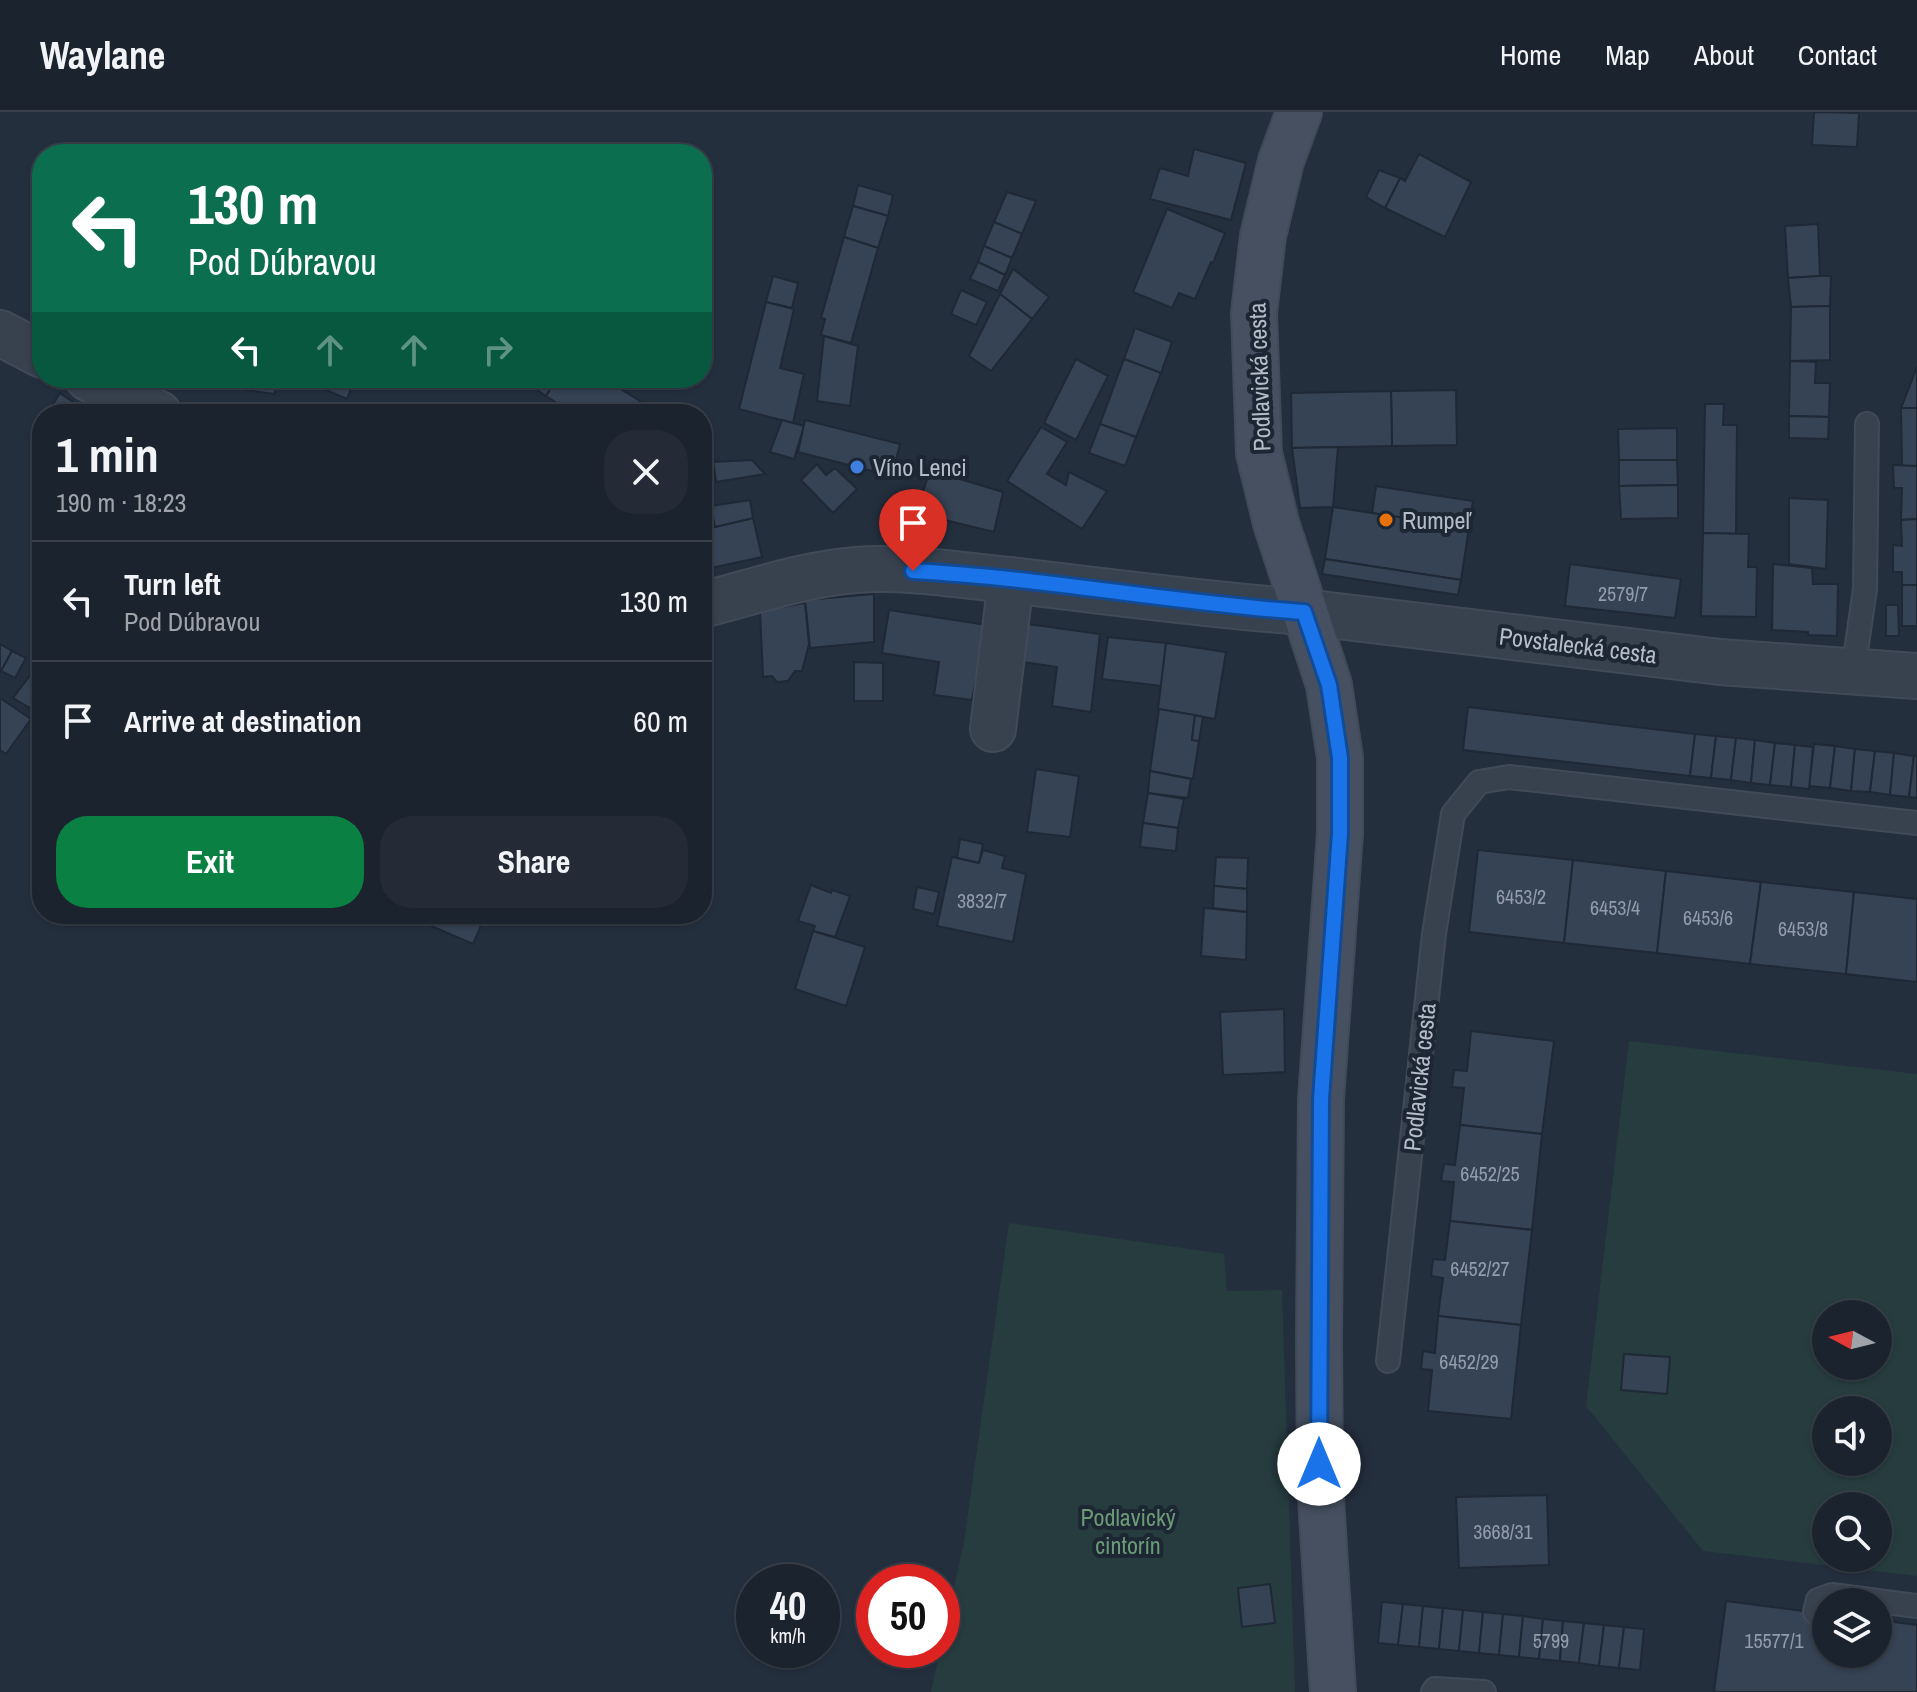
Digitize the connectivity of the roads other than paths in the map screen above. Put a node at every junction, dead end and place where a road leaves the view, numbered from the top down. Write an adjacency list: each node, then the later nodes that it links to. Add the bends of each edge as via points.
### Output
1 (1299, 112): 9 (main road, Podlavická cesta, via 1263,236 1254,313 1259,453)
2 (0, 333): 3 (street)
3 (32, 350)
4 (108, 388): 5 (street)
5 (139, 404)
6 (1867, 424): 10 (lane, via 1865,589)
7 (1011, 580): 8 (street, Povstalecká cesta, via 857,570 815,575); 9 (street, Povstalecká cesta); 12 (street)
8 (712, 602)
9 (1304, 612): 10 (street, Povstalecká cesta, via 1720,662); 17 (main road, Podlavická cesta, via 1329,685 1340,758 1340,833 1321,1099 1319,1250 1319,1473)
10 (1853, 672): 11 (street, Povstalecká cesta)
11 (1917, 676)
12 (993, 729)
13 (1917, 823): 14 (lane, Podlavická cesta, via 1509,777 1479,782 1453,814 1434,934)
14 (1388, 1361)
15 (1892, 1603): 16 (lane)
16 (1917, 1606)
17 (1333, 1692)
18 (1433, 1692): 19 (lane)
19 (1484, 1692)

